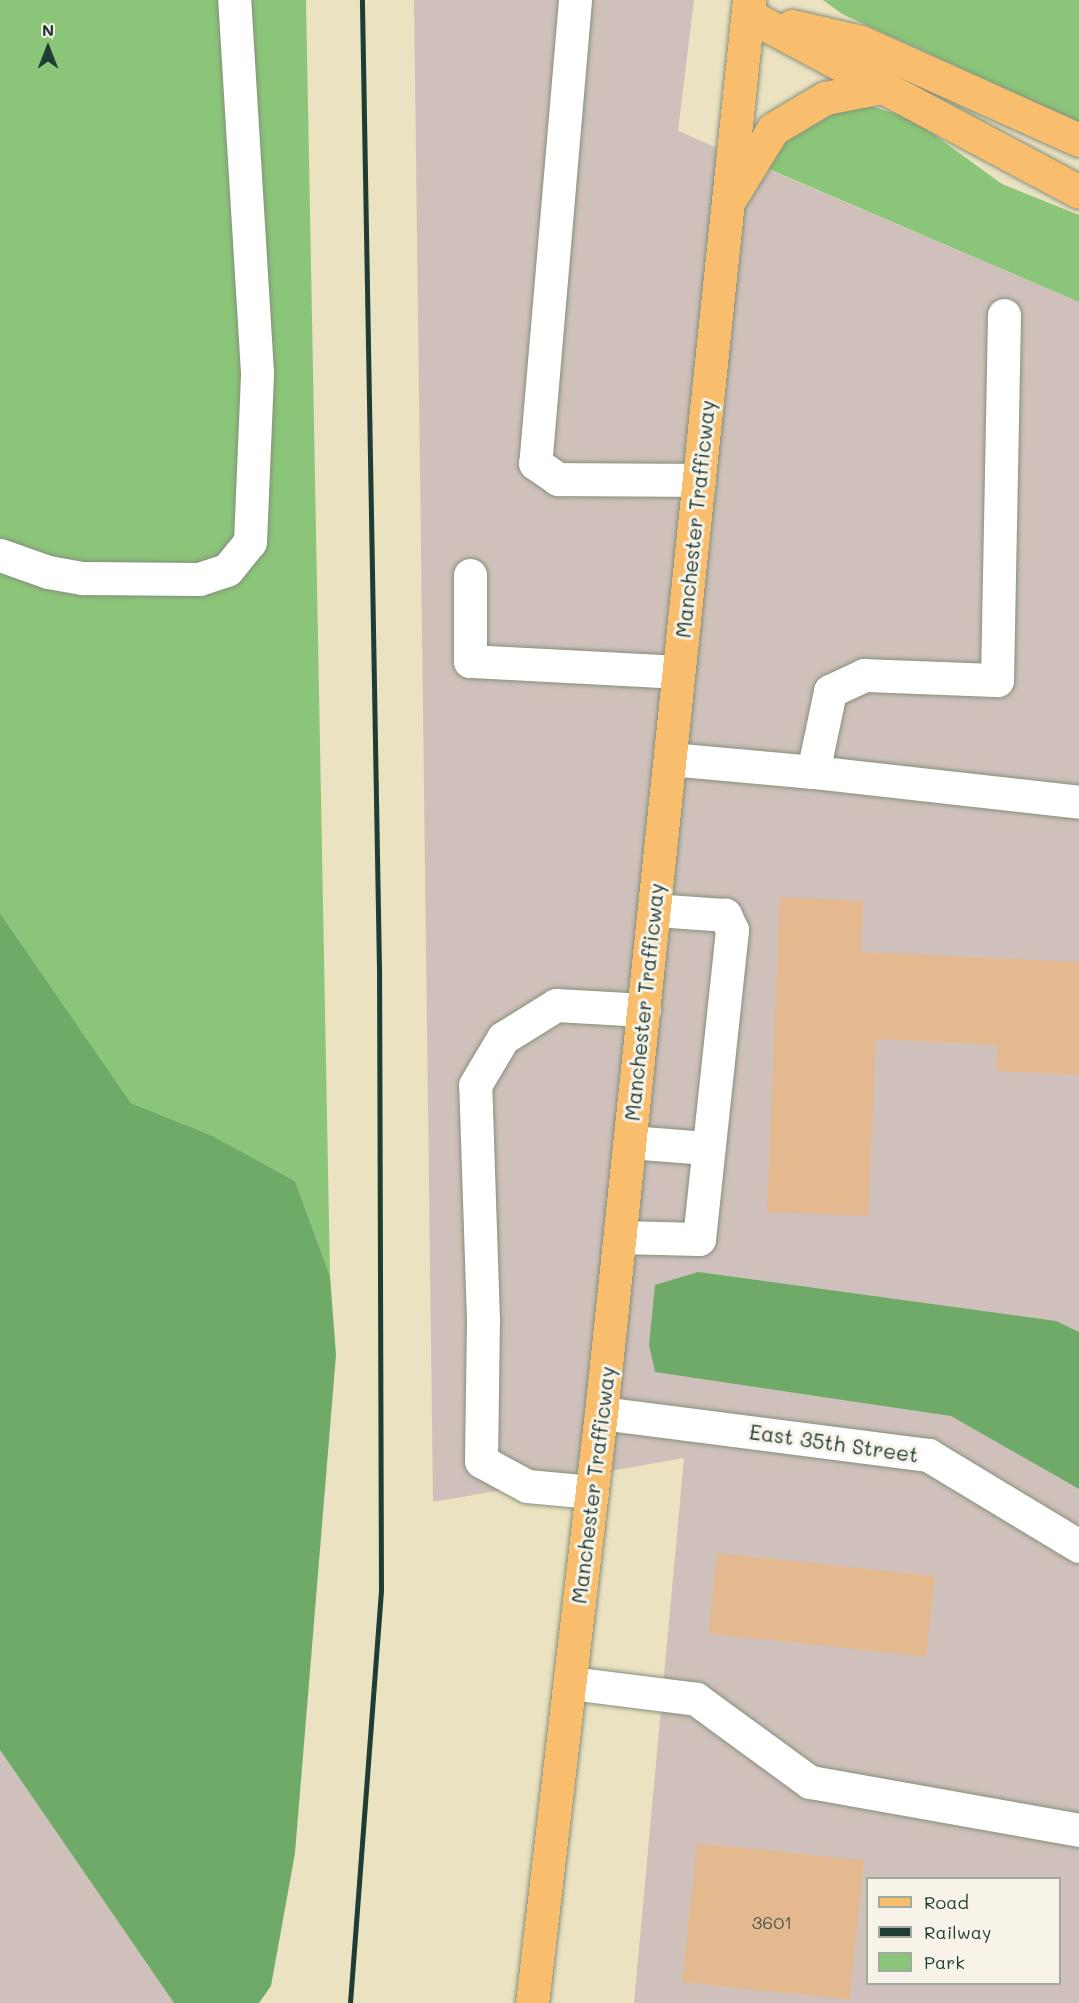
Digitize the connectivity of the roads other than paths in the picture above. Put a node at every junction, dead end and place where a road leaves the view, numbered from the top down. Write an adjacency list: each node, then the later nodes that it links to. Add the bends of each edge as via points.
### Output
1 (234, 0): 10 (street, via 257,372 250,542 227,570 199,579 83,578)
2 (575, 0): 9 (street, via 535,463 558,479)
3 (748, 8): 4 (main road); 5 (main road, via 861,42); 7 (main road, Manchester Trafficway)
4 (882, 87): 6 (main road); 7 (main road, via 825,98 773,129)
5 (1079, 140)
6 (1079, 192)
7 (728, 202): 9 (main road, Manchester Trafficway)
8 (1004, 315): 14 (street, via 997,680 864,675 830,691)
9 (699, 480): 12 (main road, Manchester Trafficway)
10 (0, 555)
11 (470, 574): 12 (street, via 470,661)
12 (678, 672): 13 (main road, Manchester Trafficway)
13 (670, 759): 14 (street); 16 (main road, Manchester Trafficway)
14 (813, 772): 15 (street)
15 (1079, 802)
16 (654, 910): 17 (main road, Manchester Trafficway); 19 (street, via 725,915 732,930)
17 (644, 1010): 18 (main road, Manchester Trafficway); 22 (street, via 556,1005 503,1038 475,1085 483,1320 481,1461 527,1486)
18 (630, 1142): 19 (street); 20 (main road, Manchester Trafficway)
19 (706, 1148): 20 (street, via 699,1239)
20 (620, 1237): 21 (main road, Manchester Trafficway)
21 (601, 1413): 22 (main road, Manchester Trafficway); 23 (street, East 35th Street, via 928,1455)
22 (592, 1492): 24 (main road, Manchester Trafficway)
23 (1079, 1546)
24 (570, 1683): 25 (street, via 696,1699 810,1782); 26 (main road, Manchester Trafficway)
25 (1079, 1830)
26 (532, 2003)

